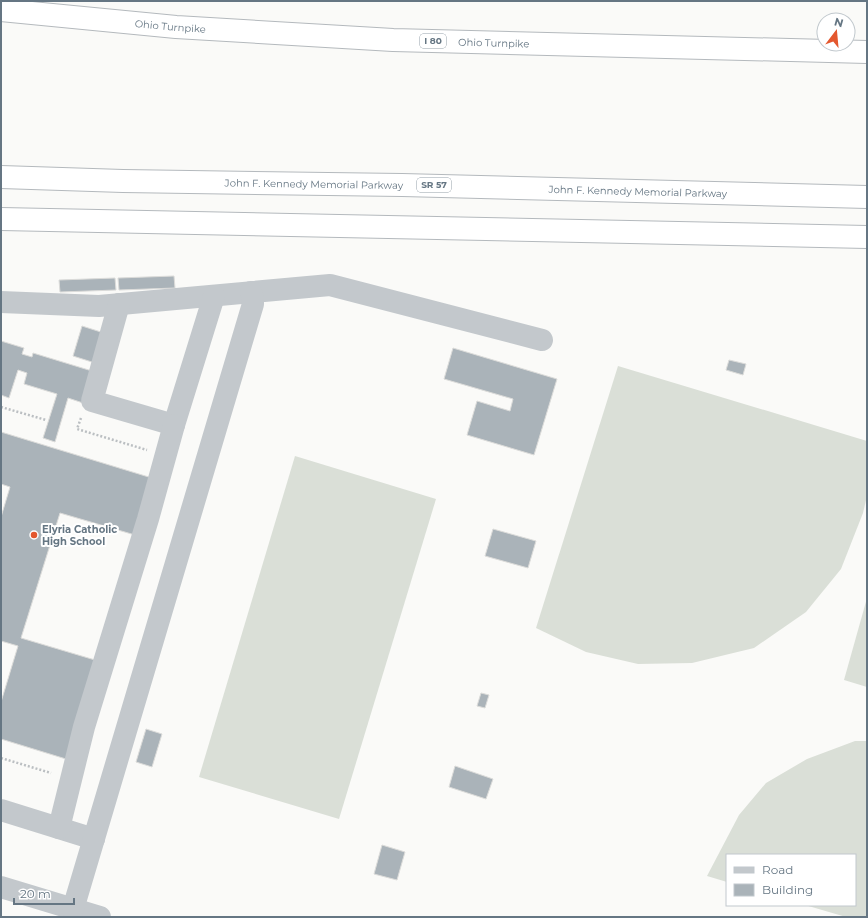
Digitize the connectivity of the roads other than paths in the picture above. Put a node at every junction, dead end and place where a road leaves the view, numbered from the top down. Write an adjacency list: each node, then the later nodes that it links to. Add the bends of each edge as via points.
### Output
1 (1, 10): 2 (highway, Ohio Turnpike / I 80, via 176,27 393,40)
2 (867, 52)
3 (1, 177): 4 (highway, John F. Kennedy Memorial Parkway / SR 57)
4 (867, 197)
5 (1, 219): 6 (highway)
6 (867, 237)
7 (251, 292): 8 (street); 11 (street, via 330,285); 15 (street, via 253,304)
8 (214, 296): 10 (street); 12 (street)
9 (1, 302): 10 (street, via 99,306)
10 (119, 304): 12 (street, via 92,401)
11 (542, 340)
12 (174, 425): 14 (street, via 148,520 84,727)
13 (1, 810): 14 (street)
14 (59, 828): 15 (street)
15 (94, 839): 17 (street)
16 (1, 887): 17 (street)
17 (73, 909): 18 (street)
18 (100, 917)

